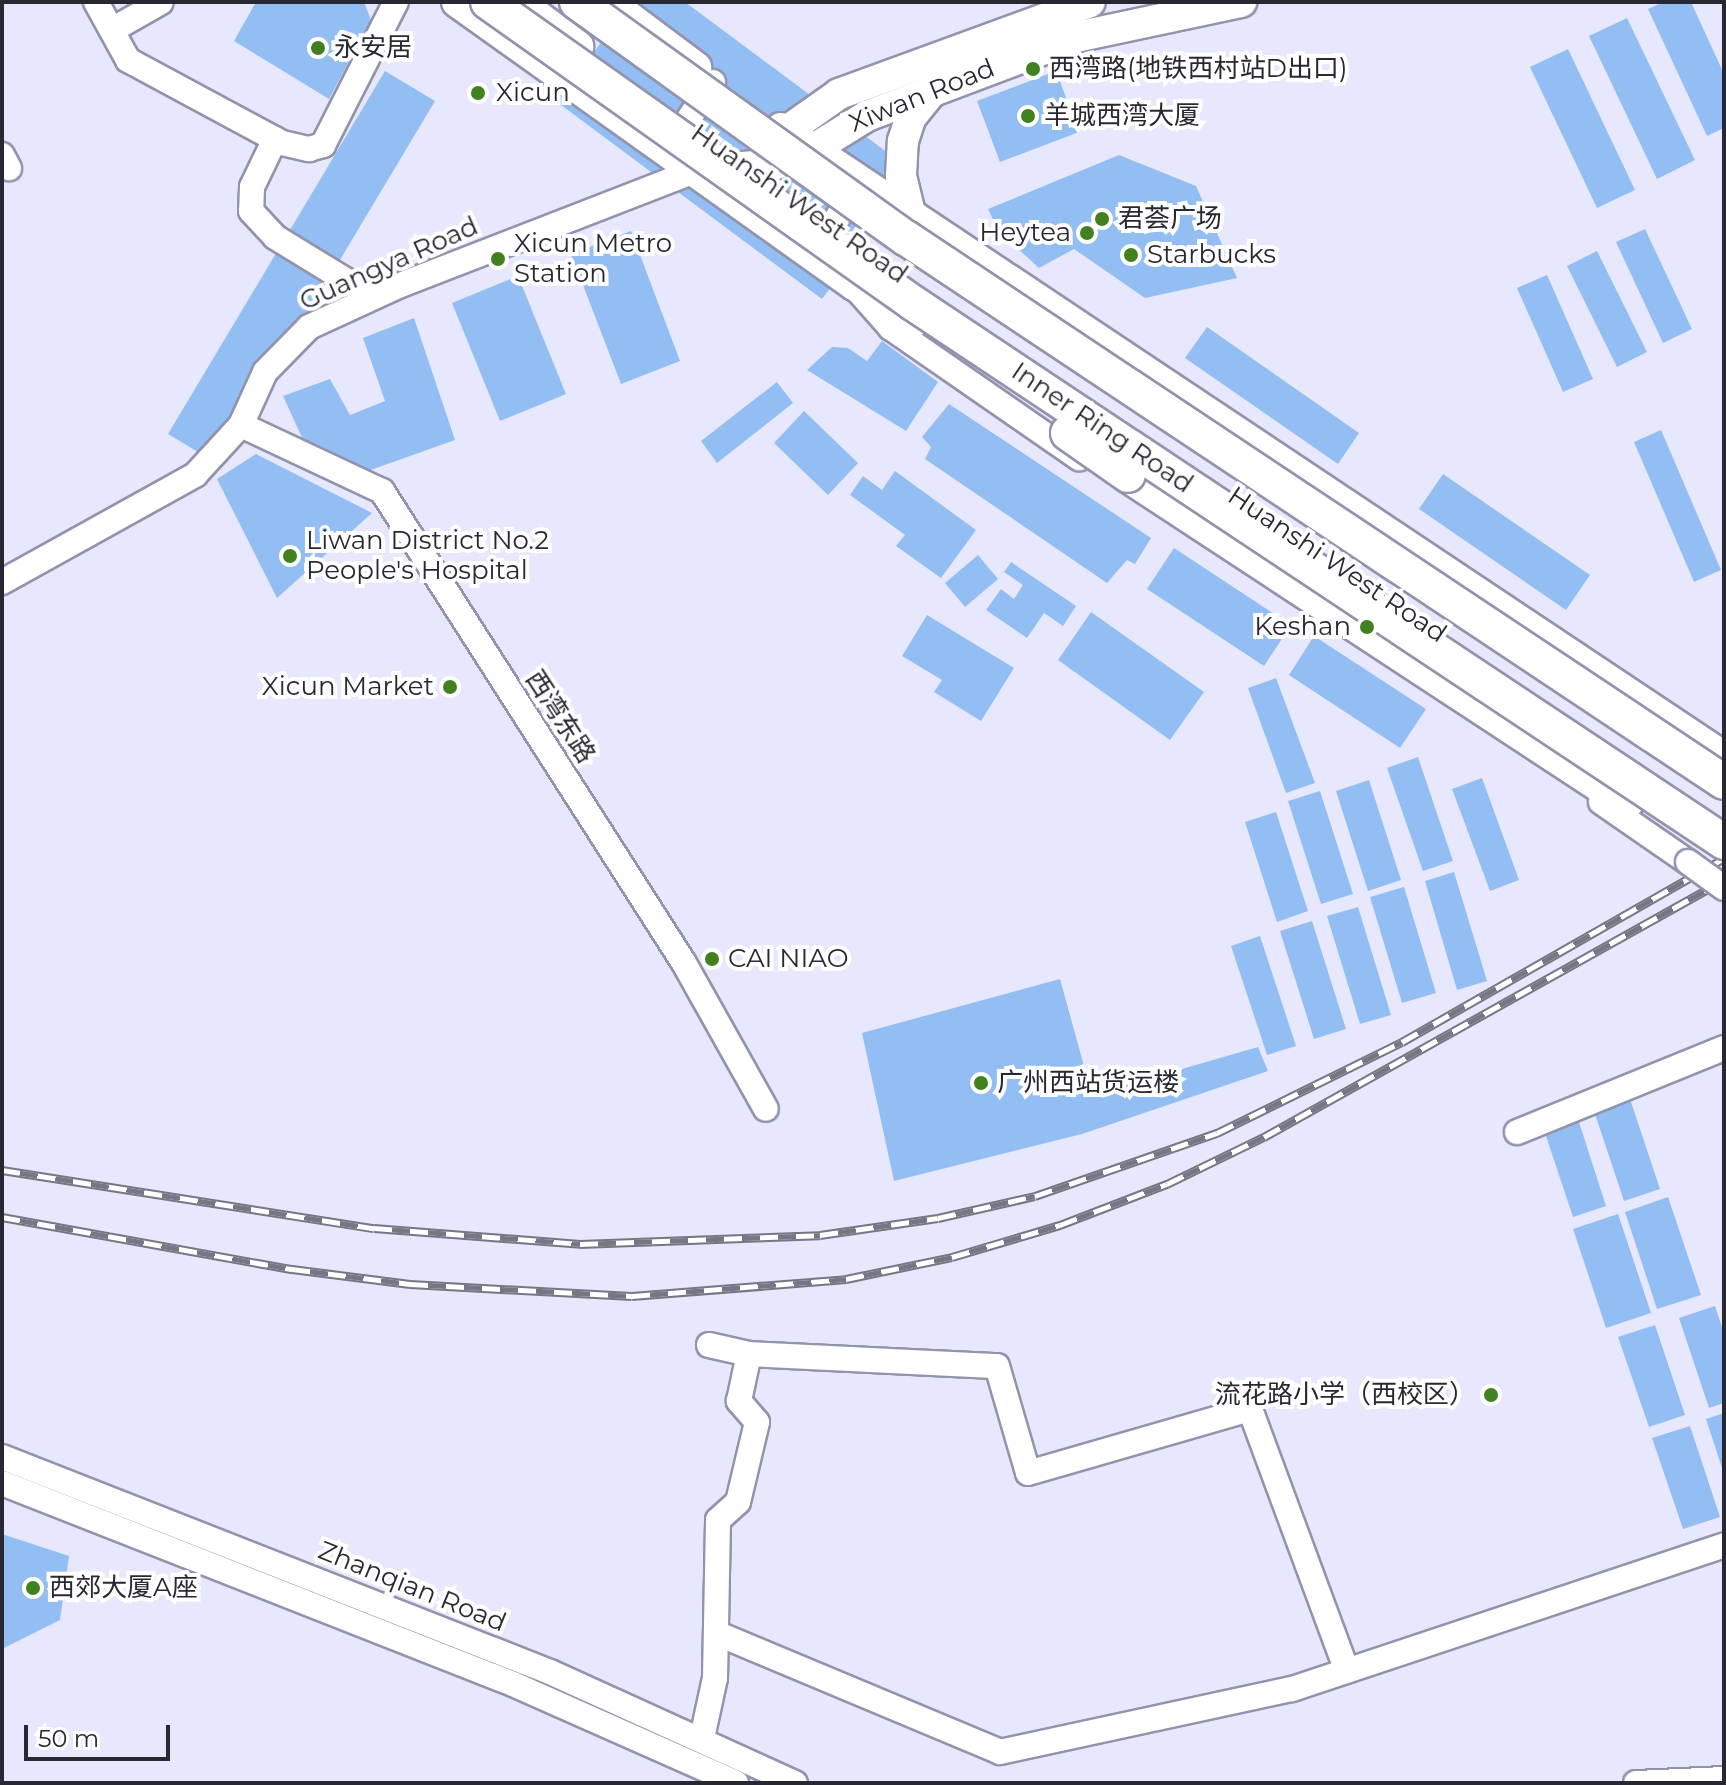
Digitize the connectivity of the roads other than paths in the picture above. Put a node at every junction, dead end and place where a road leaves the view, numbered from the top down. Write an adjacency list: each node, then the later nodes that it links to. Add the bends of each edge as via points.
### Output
1 (96, 2): 13 (street)
2 (161, 2): 13 (street)
3 (396, 2): 17 (street, via 323,145 309,149)
4 (457, 2): 18 (main road)
5 (488, 2): 20 (highway, Inner Ring Road, bridge)
6 (519, 2): 16 (main road, Huanshi West Road)
7 (551, 2): 16 (main road, Huanshi West Road)
8 (577, 2): 19 (highway, Inner Ring Road, bridge)
9 (596, 2): 19 (highway, bridge)
10 (609, 2): 14 (main road)
11 (1090, 2): 19 (main road, Xiwan Road, via 852,89)
12 (1241, 2): 15 (main road, Xiwan Road, via 1105,29)
13 (112, 30): 17 (street, via 128,60)
14 (714, 81): 16 (street); 19 (main road)
15 (931, 92): 19 (main road, Xiwan Road, via 856,121); 21 (main road, via 911,117 903,141 901,176)
16 (691, 116): 19 (main road, Huanshi West Road)
17 (275, 139): 23 (street, via 252,187 251,211 275,237)
18 (694, 171): 19 (main road); 20 (main road); 23 (street, Guangya Road)
19 (795, 176): 20 (main road); 21 (main road); 22 (main road); 26 (main road, Huanshi West Road); 31 (highway, Inner Ring Road, bridge, via 906,238)
20 (758, 207): 22 (main road); 32 (highway, bridge, via 1097,453); 34 (highway, Inner Ring Road, bridge)
21 (911, 217): 24 (main road)
22 (854, 285): 26 (main road); 34 (street, via 891,328 925,354)
23 (373, 297): 25 (street, Guangya Road, via 309,327 282,350 265,372)
24 (1147, 374): 26 (street); 28 (main road)
25 (241, 425): 27 (street, Guangya Road, via 212,461 173,490); 37 (street, 西湾东路, via 382,491 684,963)
26 (1123, 426): 29 (main road, Huanshi West Road); 33 (main road); 34 (main road, Huanshi West Road)
27 (2, 582)
28 (1518, 617): 29 (street); 30 (main road)
29 (1500, 646): 31 (main road, Huanshi West Road)
30 (1724, 757)
31 (1722, 786)
32 (1626, 802): 33 (main road); 34 (street, via 1667,833)
33 (1689, 832): 34 (main road)
34 (1715, 847): 35 (street, bridge)
35 (1724, 888)
36 (1724, 1048): 38 (street)
37 (766, 1109)
38 (1517, 1132)
39 (709, 1345): 40 (street)
40 (749, 1354): 44 (street, via 739,1401 757,1422 738,1502 718,1520); 45 (street, via 997,1366 1028,1473 1250,1409)
41 (2, 1457): 46 (street, Zhanqian Road, via 413,1616)
42 (2, 1483): 48 (street, Zhanqian Road, via 498,1678)
43 (1724, 1545): 45 (street)
44 (716, 1633): 45 (street, via 1000,1752 1292,1689); 46 (street, via 715,1678)
45 (1347, 1671)
46 (702, 1738): 49 (street, Zhanqian Road)
47 (1724, 1779): 50 (street)
48 (727, 1781)
49 (795, 1783)
50 (1636, 1783)

